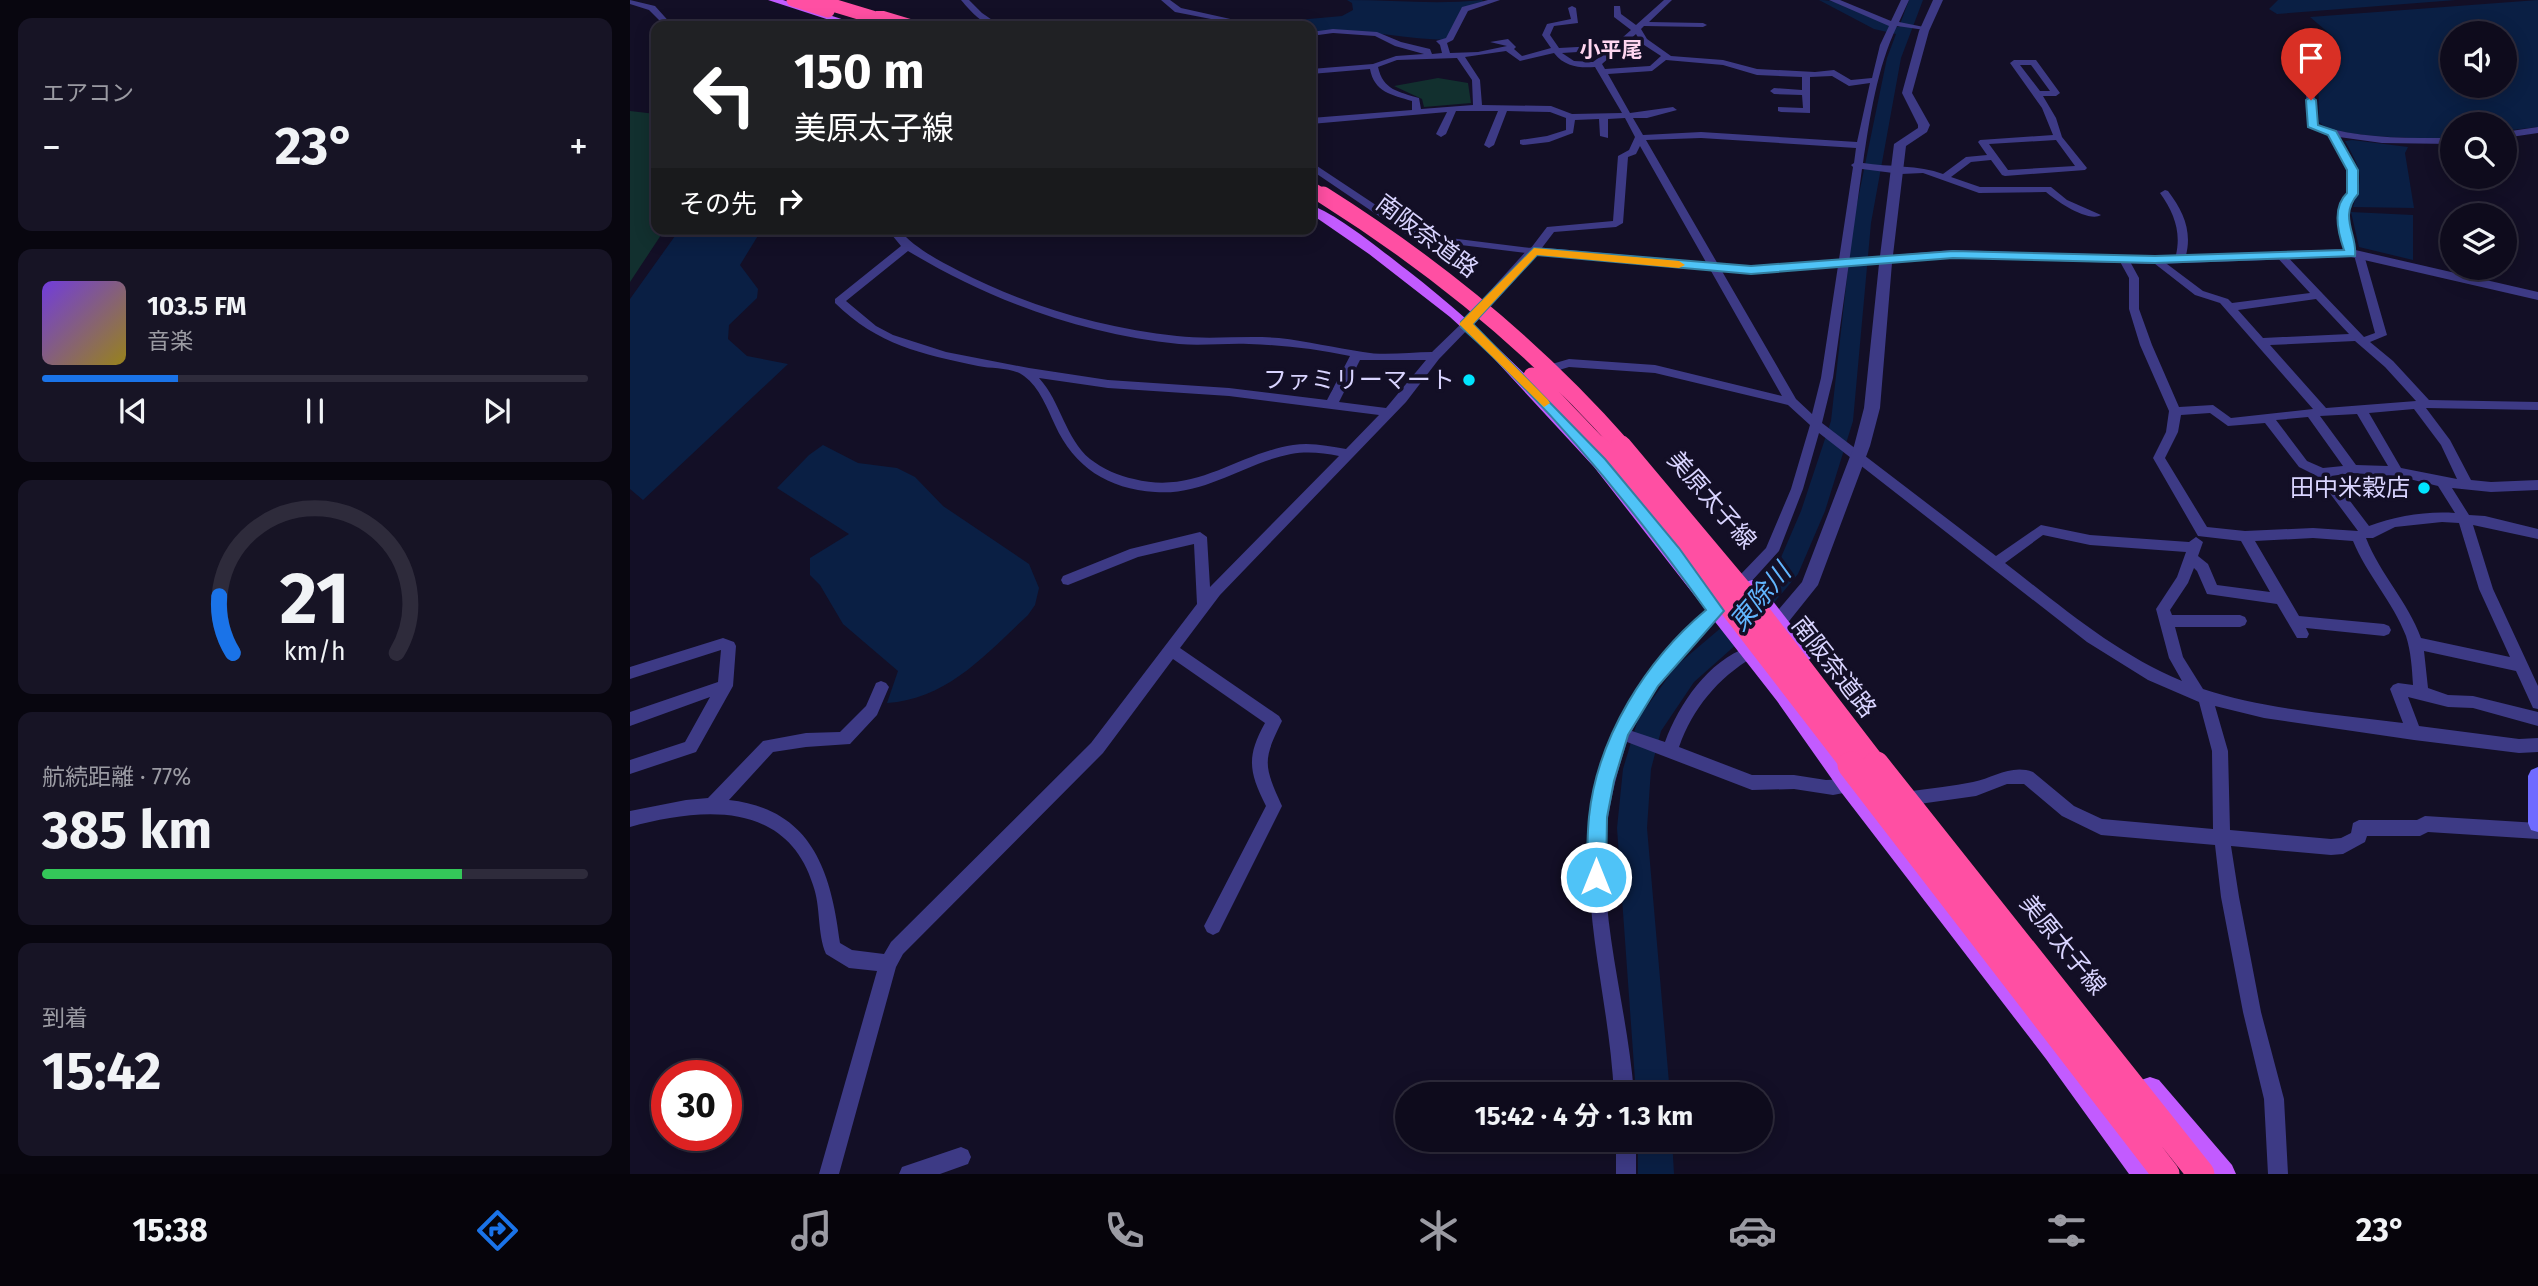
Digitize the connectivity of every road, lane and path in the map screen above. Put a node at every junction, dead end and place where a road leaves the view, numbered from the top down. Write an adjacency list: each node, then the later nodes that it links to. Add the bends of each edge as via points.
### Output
1 (773, 0): 13 (main road)
2 (809, 0): 13 (main road)
3 (822, 0): 13 (main road)
4 (838, 0): 16 (main road)
5 (965, 0): 20 (street)
6 (1165, 0): 21 (street, via 1178,10)
7 (1496, 0): 35 (street, via 1465,9 1449,40 1440,41)
8 (1668, 0): 24 (street)
9 (1833, 0): 22 (street)
10 (1905, 0): 22 (street)
11 (1938, 0): 25 (street)
12 (630, 2): 17 (street, via 652,8)
13 (806, 5): 16 (highway, bridge); 18 (main road); 19 (highway, bridge)
14 (1572, 8): 32 (street, via 1575,21 1551,24 1546,33)
15 (1617, 8): 24 (street, via 1621,19)
16 (878, 20)
17 (664, 21)
18 (846, 21)
19 (879, 21)
20 (989, 21)
21 (1233, 21)
22 (1893, 24): 25 (street); 41 (street)
23 (1703, 25): 24 (street)
24 (1638, 26): 27 (street); 30 (street)
25 (1926, 29): 69 (street, via 1907,93 1923,130 1900,144)
26 (1316, 33): 34 (street, via 1377,34 1422,48)
27 (1644, 41): 30 (street); 36 (street)
28 (1494, 42): 31 (street, via 1512,43)
29 (2297, 45): 56 (street, via 2308,60 2313,127)
30 (1614, 46): 32 (street); 38 (street)
31 (1510, 50): 32 (street, via 1520,59); 33 (street)
32 (1557, 50): 38 (street, via 1563,58)
33 (1460, 55): 35 (street); 45 (street, via 1476,80)
34 (1429, 56): 35 (street); 37 (street, via 1396,58)
35 (1447, 56)
36 (1666, 56): 38 (street, via 1652,68); 40 (street)
37 (1374, 66): 39 (street); 50 (street, via 1381,88 1416,100)
38 (1600, 68): 51 (street)
39 (1316, 71)
40 (1806, 75): 41 (street, via 1838,74 1849,83); 43 (street)
41 (1874, 80): 65 (street)
42 (1774, 91): 43 (street)
43 (1807, 93): 48 (street, via 1807,111)
44 (2035, 94): 44 (street, via 2034,89 2014,63 2033,62 2056,93); 60 (street, via 2056,123)
45 (1478, 107): 46 (street); 47 (street)
46 (1503, 108): 53 (street, via 1551,109); 64 (street)
47 (1453, 109): 50 (street); 58 (street)
48 (1781, 109)
49 (1673, 110): 51 (street)
50 (1417, 113): 54 (street)
51 (1628, 115): 52 (street); 61 (street)
52 (1603, 116): 53 (street); 59 (street)
53 (1571, 117): 63 (street, via 1570,131)
54 (1316, 121)
55 (2538, 130): 57 (street)
56 (2332, 133): 62 (street); 82 (street, via 2352,170 2353,194 2346,200 2343,230)
57 (2517, 133)
58 (1441, 134)
59 (1605, 136)
60 (2058, 137): 66 (street, via 1983,142); 70 (street, via 2082,168)
61 (1639, 138): 65 (street, via 1701,135); 80 (street, via 1633,152 1623,156 1616,224 1551,229); 88 (street)
62 (2440, 141)
63 (1523, 142)
64 (1489, 145)
65 (1860, 145): 67 (street)
66 (1994, 157): 70 (street, via 2005,173); 71 (street, via 1969,159)
67 (1856, 165): 69 (street); 87 (street)
68 (1316, 169): 80 (street, via 1424,238)
69 (1896, 170): 71 (street, via 1924,170); 84 (street)
70 (2025, 172): 73 (street)
71 (1944, 177): 73 (street, via 1979,191)
72 (1316, 189): 91 (main road, 美原太子線, via 1378,223)
73 (2038, 189): 77 (street, via 2054,191 2064,202)
74 (2165, 193): 86 (street, via 2178,210 2184,236)
75 (1321, 199): 168 (highway, 南阪奈道路, bridge, via 1447,298 1543,386 1605,453 1743,622); 169 (highway, 南阪奈道路, bridge, via 1422,262 1566,388 1622,447 1768,624 1975,893)
76 (1316, 212): 93 (main road, via 1374,251)
77 (2096, 215)
78 (897, 235): 79 (street)
79 (907, 246): 96 (street, via 1029,309 1075,322 1177,340 1308,344); 99 (street, via 839,302 855,319 898,345)
80 (1534, 251): 88 (street); 91 (street)
81 (2279, 254): 82 (street); 86 (street); 89 (street)
82 (2355, 254): 90 (street); 94 (street, via 2381,335)
83 (2123, 258): 84 (street, via 1979,254); 85 (street); 105 (street, via 2134,278 2134,309 2146,345)
84 (1880, 259): 87 (street); 111 (street, via 1872,408)
85 (2155, 260): 86 (street); 92 (street, via 2199,293)
86 (2180, 260)
87 (1842, 262): 88 (street, via 1751,270); 109 (street)
88 (1716, 268): 100 (street)
89 (2319, 296): 92 (street, via 2295,295); 94 (street)
90 (2538, 296)
91 (1486, 304): 93 (street); 98 (main road, 美原太子線)
92 (2230, 307): 95 (street)
93 (1466, 324): 97 (street); 129 (main road, via 1600,463)
94 (2360, 339): 95 (street); 102 (street, via 2389,364)
95 (2260, 342): 107 (street)
96 (1356, 356): 97 (street); 101 (street)
97 (1435, 356): 106 (street)
98 (1556, 367): 100 (street, via 1569,363 1655,369); 126 (main road, 美原太子線, via 1634,449)
99 (1027, 372): 101 (street); 110 (street, via 1049,398 1079,455 1126,482 1186,487 1211,481 1269,453 1313,447)
100 (1792, 402): 109 (street)
101 (1331, 405): 106 (street)
102 (2421, 405): 103 (street); 104 (street); 116 (street)
103 (2538, 406)
104 (2361, 410): 107 (street); 113 (street)
105 (2175, 411): 108 (street, via 2213,409 2228,422); 119 (street, via 2172,432 2159,458)
106 (1388, 412): 110 (street)
107 (2317, 413): 108 (street); 112 (street)
108 (2269, 419): 114 (street, via 2303,464)
109 (1817, 425): 111 (street); 126 (street, via 1772,551)
110 (1346, 453): 128 (street)
111 (1853, 453): 124 (street); 130 (street, via 1808,585)
112 (2352, 469): 113 (street); 114 (street)
113 (2397, 471): 115 (street)
114 (2322, 473): 121 (street)
115 (2442, 482): 116 (street); 118 (street)
116 (2466, 484): 117 (street)
117 (2538, 485)
118 (2464, 517): 120 (street); 121 (street, via 2394,522); 137 (street, via 2486,589)
119 (2203, 532): 122 (street); 123 (street)
120 (2538, 534)
121 (2363, 535): 122 (street); 134 (street, via 2365,556)
122 (2245, 536): 127 (street)
123 (2191, 552): 124 (street, via 2041,530); 127 (street, via 2212,590); 131 (street, via 2182,579 2163,609)
124 (1996, 563): 142 (street, via 2134,668)
125 (1068, 580): 128 (street, via 1135,553 1200,537)
126 (1748, 582): 130 (main road, 美原太子線)
127 (2282, 599): 133 (street, via 2299,628)
128 (1204, 605): 135 (street)
129 (1719, 615): 136 (main road); 146 (street, via 1697,627 1651,681)
130 (1778, 619): 153 (main road, 美原太子線)
131 (2166, 621): 132 (street); 142 (street, via 2176,658)
132 (2240, 621)
133 (2384, 630)
134 (2415, 643): 137 (street); 141 (street)
135 (1170, 649): 159 (street, via 1274,721 1256,762 1274,806); 160 (street, via 1097,748 897,948)
136 (1746, 650): 149 (street, via 1724,666 1679,720); 152 (main road)
137 (2521, 666): 143 (street)
138 (630, 673): 139 (street, via 723,644 729,646)
139 (725, 687): 144 (street); 150 (street, via 690,747)
140 (881, 687): 154 (street, via 872,710 844,739 769,747)
141 (2421, 692): 145 (street); 147 (street, via 2398,689)
142 (2202, 697): 147 (street, via 2264,712); 158 (street, via 2220,751)
143 (2538, 703)
144 (630, 719)
145 (2538, 719)
146 (1620, 733): 149 (street); 161 (street, via 1605,781 1595,858)
147 (2414, 733): 148 (street, via 2519,747)
148 (2538, 745)
149 (1669, 752): 152 (street, via 1726,771 1739,781 1768,785 1793,781 1831,790)
150 (630, 767)
151 (2538, 776): 156 (main road)
152 (1848, 786): 167 (main road)
153 (1912, 798): 158 (street, via 1976,789 2007,777 2027,777 2068,811 2101,827); 170 (main road, 美原太子線, via 2064,989)
154 (714, 804): 155 (street, via 667,808); 160 (street, via 765,814 792,834 821,882 832,948 849,959)
155 (630, 819)
156 (2538, 823)
157 (2538, 831): 158 (street, via 2425,824 2420,828 2359,828 2353,842 2332,847)
158 (2222, 838): 171 (street, via 2250,999 2274,1099)
159 (1213, 926)
160 (888, 963): 164 (street)
161 (1624, 1082)
162 (1626, 1152): 166 (street)
163 (961, 1157): 165 (street)
164 (829, 1174)
165 (909, 1174)
166 (1626, 1174)
167 (2144, 1174)
168 (2166, 1174)
169 (2201, 1174)
170 (2223, 1174)
171 (2278, 1174)

